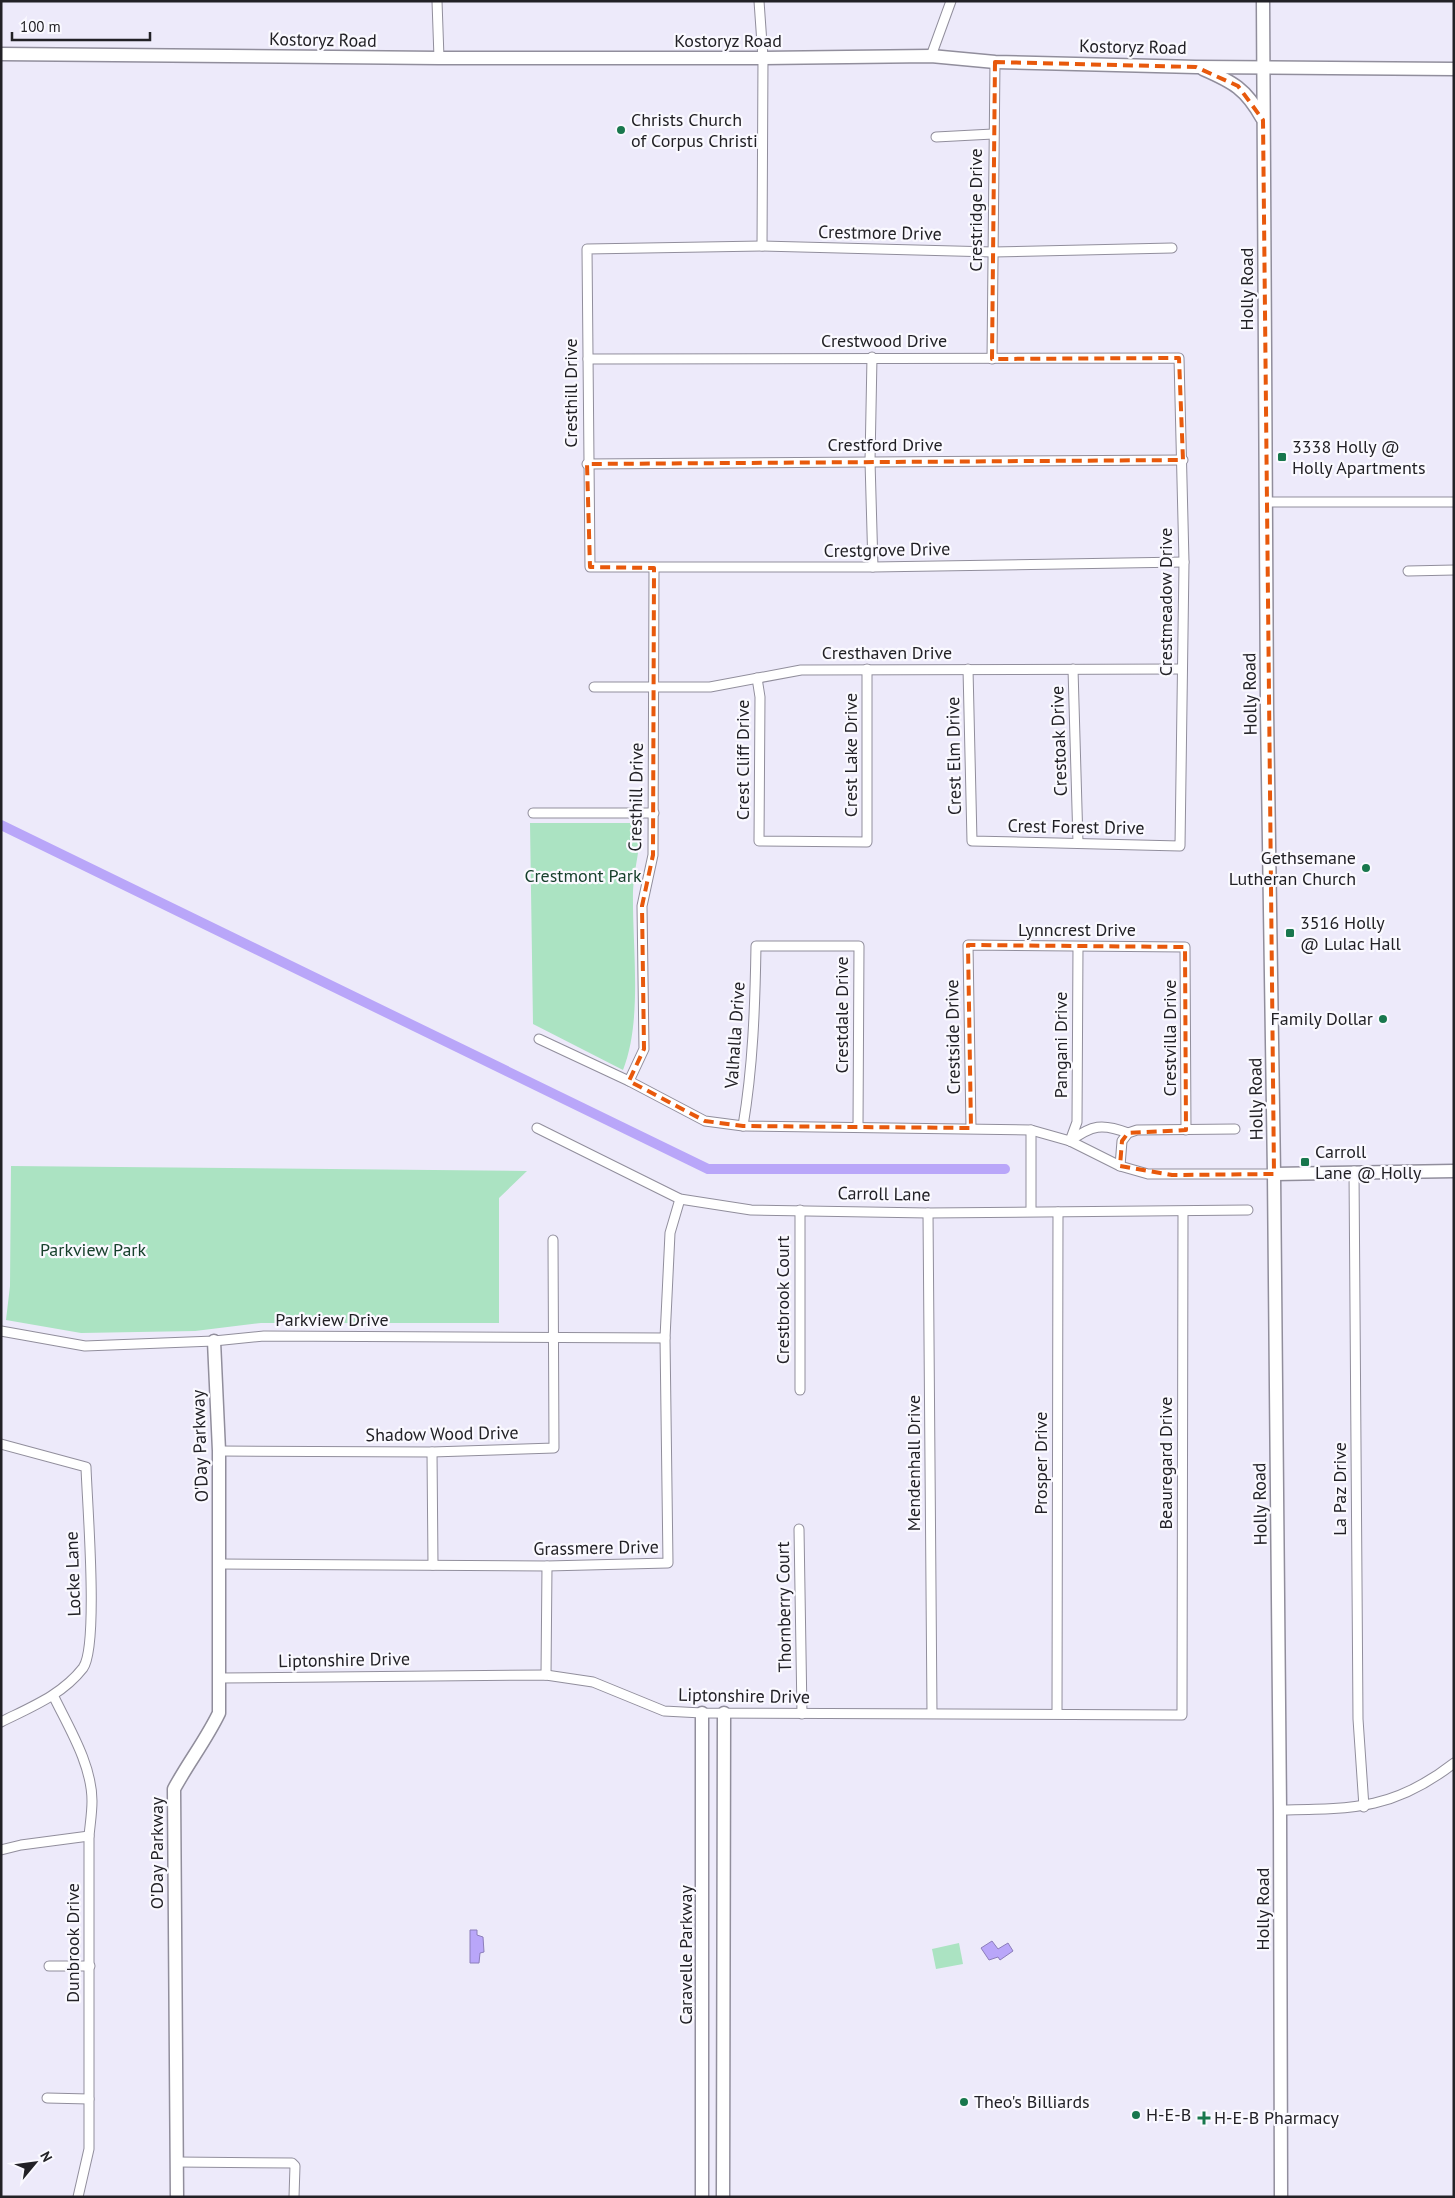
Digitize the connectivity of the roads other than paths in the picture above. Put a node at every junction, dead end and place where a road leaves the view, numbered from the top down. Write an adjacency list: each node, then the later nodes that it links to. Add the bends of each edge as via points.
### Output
1 (437, 1): 7 (street)
2 (759, 1): 8 (street)
3 (951, 1): 6 (street)
4 (1263, 1): 11 (main road, Holly Road)
5 (1, 54): 7 (main road, Kostoryz Road)
6 (932, 56): 8 (main road, Kostoryz Road); 9 (main road, Kostoryz Road)
7 (439, 58): 8 (main road, Kostoryz Road)
8 (763, 58): 16 (street)
9 (995, 62): 10 (main road, Kostoryz Road); 14 (street, Crestridge Drive)
10 (1196, 66): 11 (main road, Kostoryz Road); 13 (main road, via 1238,86 1249,96)
11 (1263, 67): 12 (main road, Kostoryz Road); 13 (main road, Holly Road)
12 (1454, 69)
13 (1263, 120): 27 (main road, Holly Road)
14 (993, 134): 15 (street); 19 (street, Crestridge Drive)
15 (936, 137)
16 (762, 246): 18 (street, Crestmore Drive); 19 (street, Crestmore Drive)
17 (1172, 248): 19 (street, Crestmore Drive)
18 (587, 249): 23 (street, Cresthill Drive)
19 (993, 252): 21 (street, Crestridge Drive)
20 (872, 357): 21 (street, Crestwood Drive); 23 (street, Crestwood Drive); 25 (street)
21 (992, 358): 22 (street, Crestwood Drive)
22 (1179, 358): 24 (street, Crestmeadow Drive)
23 (588, 359): 26 (street, Cresthill Drive)
24 (1183, 460): 25 (street, Crestford Drive); 29 (street, Crestmeadow Drive)
25 (870, 461): 26 (street, Crestford Drive); 31 (street)
26 (587, 464): 30 (street, Cresthill Drive)
27 (1266, 502): 28 (street); 66 (main road, Holly Road)
28 (1454, 502)
29 (1184, 562): 31 (street, Crestgrove Drive); 38 (street, Crestmeadow Drive)
30 (590, 566): 32 (street, Crestgrove Drive)
31 (873, 567): 32 (street, Crestgrove Drive)
32 (654, 568): 41 (street, Cresthill Drive)
33 (1408, 570): 34 (street)
34 (1454, 570)
35 (867, 669): 36 (street, Cresthaven Drive); 39 (street, Cresthaven Drive, via 801,670); 44 (street, Crest Lake Drive, via 867,842)
36 (968, 669): 37 (street, Cresthaven Drive); 45 (street, Crest Elm Drive)
37 (1073, 669): 38 (street, Cresthaven Drive); 46 (street, Crestoak Drive)
38 (1182, 669): 47 (street, Crestmeadow Drive)
39 (757, 678): 41 (street, Cresthaven Drive, via 710,687); 44 (street, Crest Cliff Drive, via 760,697)
40 (594, 686): 41 (street, Cresthaven Drive)
41 (653, 686): 43 (street, Cresthill Drive)
42 (533, 813): 43 (street)
43 (654, 813): 53 (street, Cresthill Drive, via 653,855 642,906 644,1048)
44 (759, 841)
45 (972, 841): 46 (street, Crest Forest Drive)
46 (1078, 843): 47 (street, Crest Forest Drive)
47 (1180, 846)
48 (968, 945): 50 (street, Lynncrest Drive); 57 (street, Crestside Drive)
49 (756, 946): 54 (street, Valhalla Drive, via 755,1026); 55 (street, Crestdale Drive, via 859,946)
50 (1078, 947): 51 (street, Lynncrest Drive); 62 (street, Pangani Drive, via 1077,1122)
51 (1185, 947): 60 (street, Crestvilla Drive)
52 (539, 1039): 53 (street)
53 (629, 1081): 54 (street, via 705,1121)
54 (743, 1126): 55 (street)
55 (858, 1127): 57 (street)
56 (537, 1128): 67 (street, Carroll Lane)
57 (971, 1128): 59 (street)
58 (1235, 1129): 60 (street)
59 (1031, 1130): 62 (street); 70 (street)
60 (1186, 1130): 61 (street)
61 (1128, 1132): 62 (street, via 1089,1127); 63 (street, via 1122,1141)
62 (1070, 1141): 63 (street)
63 (1120, 1166): 66 (street, via 1148,1174)
64 (1354, 1171): 65 (main road); 66 (main road); 98 (street, La Paz Drive, via 1358,1720)
65 (1454, 1171)
66 (1274, 1174): 99 (main road, Holly Road)
67 (680, 1199): 68 (street, Carroll Lane, via 751,1210); 77 (street, Grassmere Drive, via 670,1233)
68 (800, 1210): 73 (street, Carroll Lane); 79 (street, Crestbrook Court)
69 (1248, 1210): 72 (street, Carroll Lane)
70 (1031, 1211): 71 (street, Carroll Lane); 73 (street, Carroll Lane)
71 (1058, 1212): 72 (street, Carroll Lane); 93 (street, Prosper Drive)
72 (1183, 1212): 95 (street, Beauregard Drive)
73 (928, 1213): 92 (street, Mendenhall Drive)
74 (553, 1240): 76 (street)
75 (1, 1331): 78 (street, Parkview Drive, via 85,1346)
76 (553, 1337): 77 (street, Parkview Drive); 78 (street, Parkview Drive, via 264,1336); 82 (street, Shadow Wood Drive, via 554,1448)
77 (665, 1338): 86 (street, Grassmere Drive, via 668,1563)
78 (214, 1341): 81 (main road, O'Day Parkway)
79 (800, 1390)
80 (1, 1444): 89 (street, Locke Lane, via 86,1467 92,1633 84,1666)
81 (218, 1451): 82 (street, Shadow Wood Drive); 84 (main road, O'Day Parkway)
82 (432, 1452): 85 (street)
83 (799, 1529): 94 (street, Thornberry Court)
84 (220, 1564): 85 (street, Grassmere Drive); 88 (main road, O'Day Parkway)
85 (432, 1564): 86 (street, Grassmere Drive)
86 (546, 1566): 87 (street)
87 (546, 1675): 88 (street, Liptonshire Drive); 90 (street, Liptonshire Drive, via 593,1682 664,1711)
88 (221, 1678): 106 (main road, O'Day Parkway, via 219,1713 174,1789)
89 (54, 1697): 96 (street, Locke Lane); 100 (street, Dunbrook Drive, via 87,1773 92,1800)
90 (702, 1713): 91 (street, Liptonshire Drive); 110 (main road, Caravelle Parkway)
91 (724, 1713): 94 (street, Liptonshire Drive); 111 (main road)
92 (932, 1713): 93 (street, Liptonshire Drive); 94 (street, Liptonshire Drive)
93 (1057, 1713): 95 (street, Liptonshire Drive)
94 (802, 1714)
95 (1182, 1715)
96 (1, 1722)
97 (1454, 1763): 98 (street, via 1414,1790)
98 (1364, 1807): 99 (street)
99 (1280, 1810): 112 (main road, Holly Road)
100 (89, 1836): 101 (street); 103 (street, Dunbrook Drive)
101 (1, 1850)
102 (49, 1966): 103 (street)
103 (90, 1966): 105 (street, Dunbrook Drive)
104 (47, 2098): 105 (street)
105 (89, 2099): 107 (street, Dunbrook Drive, via 89,2149)
106 (177, 2162): 108 (main road, O'Day Parkway); 109 (street, via 292,2163 295,2166)
107 (78, 2197)
108 (178, 2197)
109 (294, 2197)
110 (702, 2197)
111 (723, 2197)
112 (1281, 2197)

